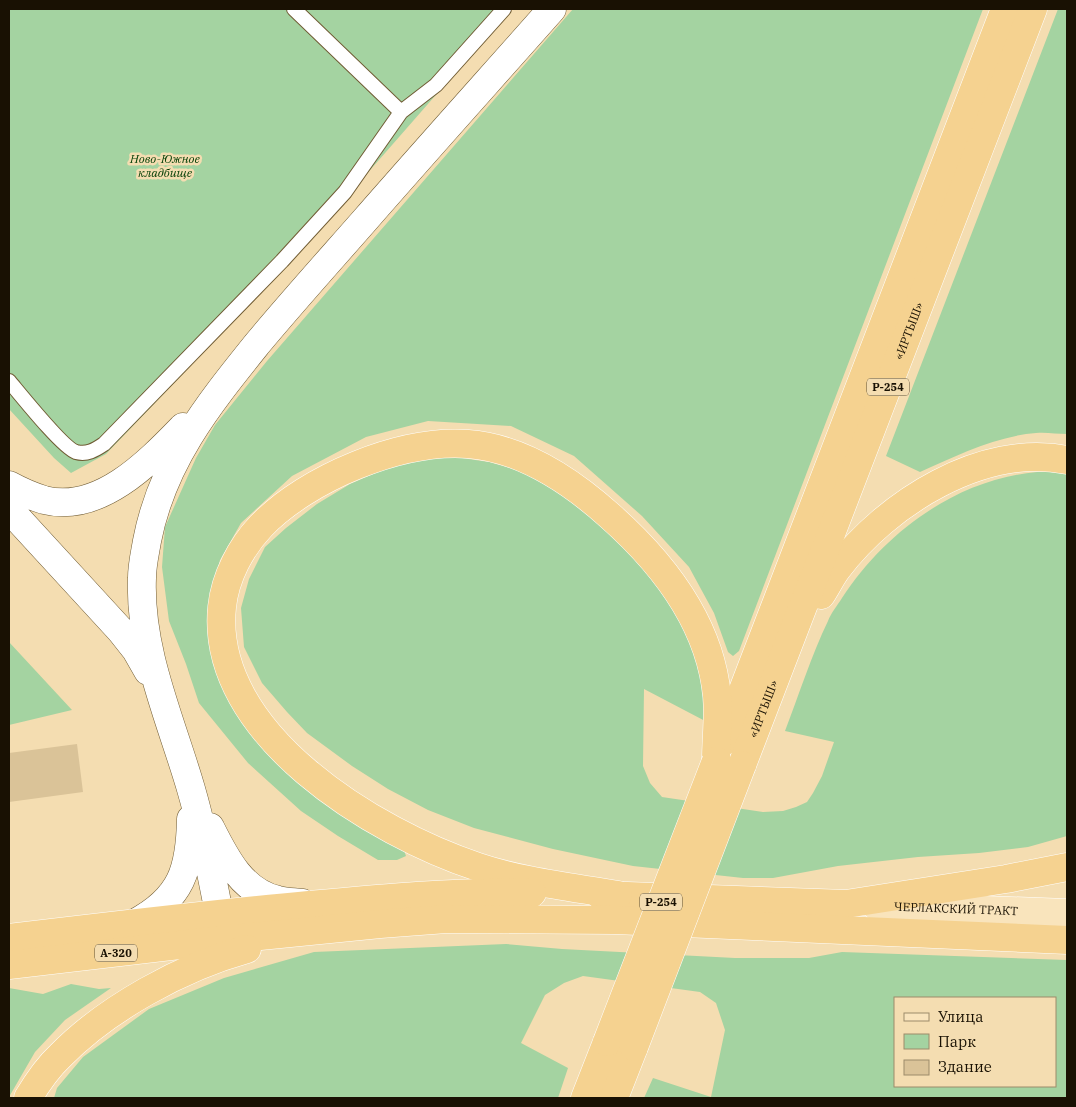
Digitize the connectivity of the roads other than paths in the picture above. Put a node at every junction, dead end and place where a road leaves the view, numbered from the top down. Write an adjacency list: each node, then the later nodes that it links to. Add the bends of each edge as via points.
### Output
1 (294, 9): 6 (lane)
2 (504, 9): 6 (lane, via 436,85)
3 (552, 9): 8 (street)
4 (1005, 9): 14 (highway, Р-254)
5 (1034, 9): 13 (highway, «ИРТЫШ» / Р-254)
6 (401, 112): 7 (lane, via 345,192 104,444 92,452 75,452 62,442)
7 (9, 380)
8 (222, 387): 10 (street, via 151,458 98,494 61,502 27,494); 12 (street, via 173,462 151,520 142,577 147,639)
9 (1067, 460): 13 (highway, via 1024,457 965,472 902,506 876,526 836,570)
10 (9, 484)
11 (9, 509): 12 (street, via 121,631)
12 (158, 687): 15 (street)
13 (772, 692): 30 (highway, «ИРТЫШ» / Р-254, bridge)
14 (716, 761): 17 (highway, via 717,698 713,669 706,645 682,596 619,523 573,485 539,465 494,448 469,444 436,444 400,450 370,460 310,489 282,507 260,526 246,544 228,579 222,604 223,646 250,710 284,751 345,802 438,852 518,879); 29 (highway, Р-254, bridge)
15 (191, 790): 19 (street, via 221,849 246,884 276,900); 20 (street); 22 (street, via 190,843 183,874 177,887 154,914)
16 (1067, 867): 18 (highway)
17 (618, 895): 18 (highway); 19 (highway, via 448,893)
18 (846, 904): 21 (main road, ЧЕРЛАКСКИЙ ТРАКТ)
19 (310, 905): 20 (highway)
20 (219, 913): 22 (highway, А-320); 25 (highway)
21 (1067, 914)
22 (136, 923): 24 (highway, А-320)
23 (311, 931): 25 (highway, А-320); 26 (highway, via 446,920 615,920); 28 (highway, via 222,956 155,987 116,1010 59,1056)
24 (9, 938)
25 (222, 940): 27 (highway, А-320)
26 (1067, 940)
27 (9, 965)
28 (28, 1098)
29 (585, 1098)
30 (614, 1098)

